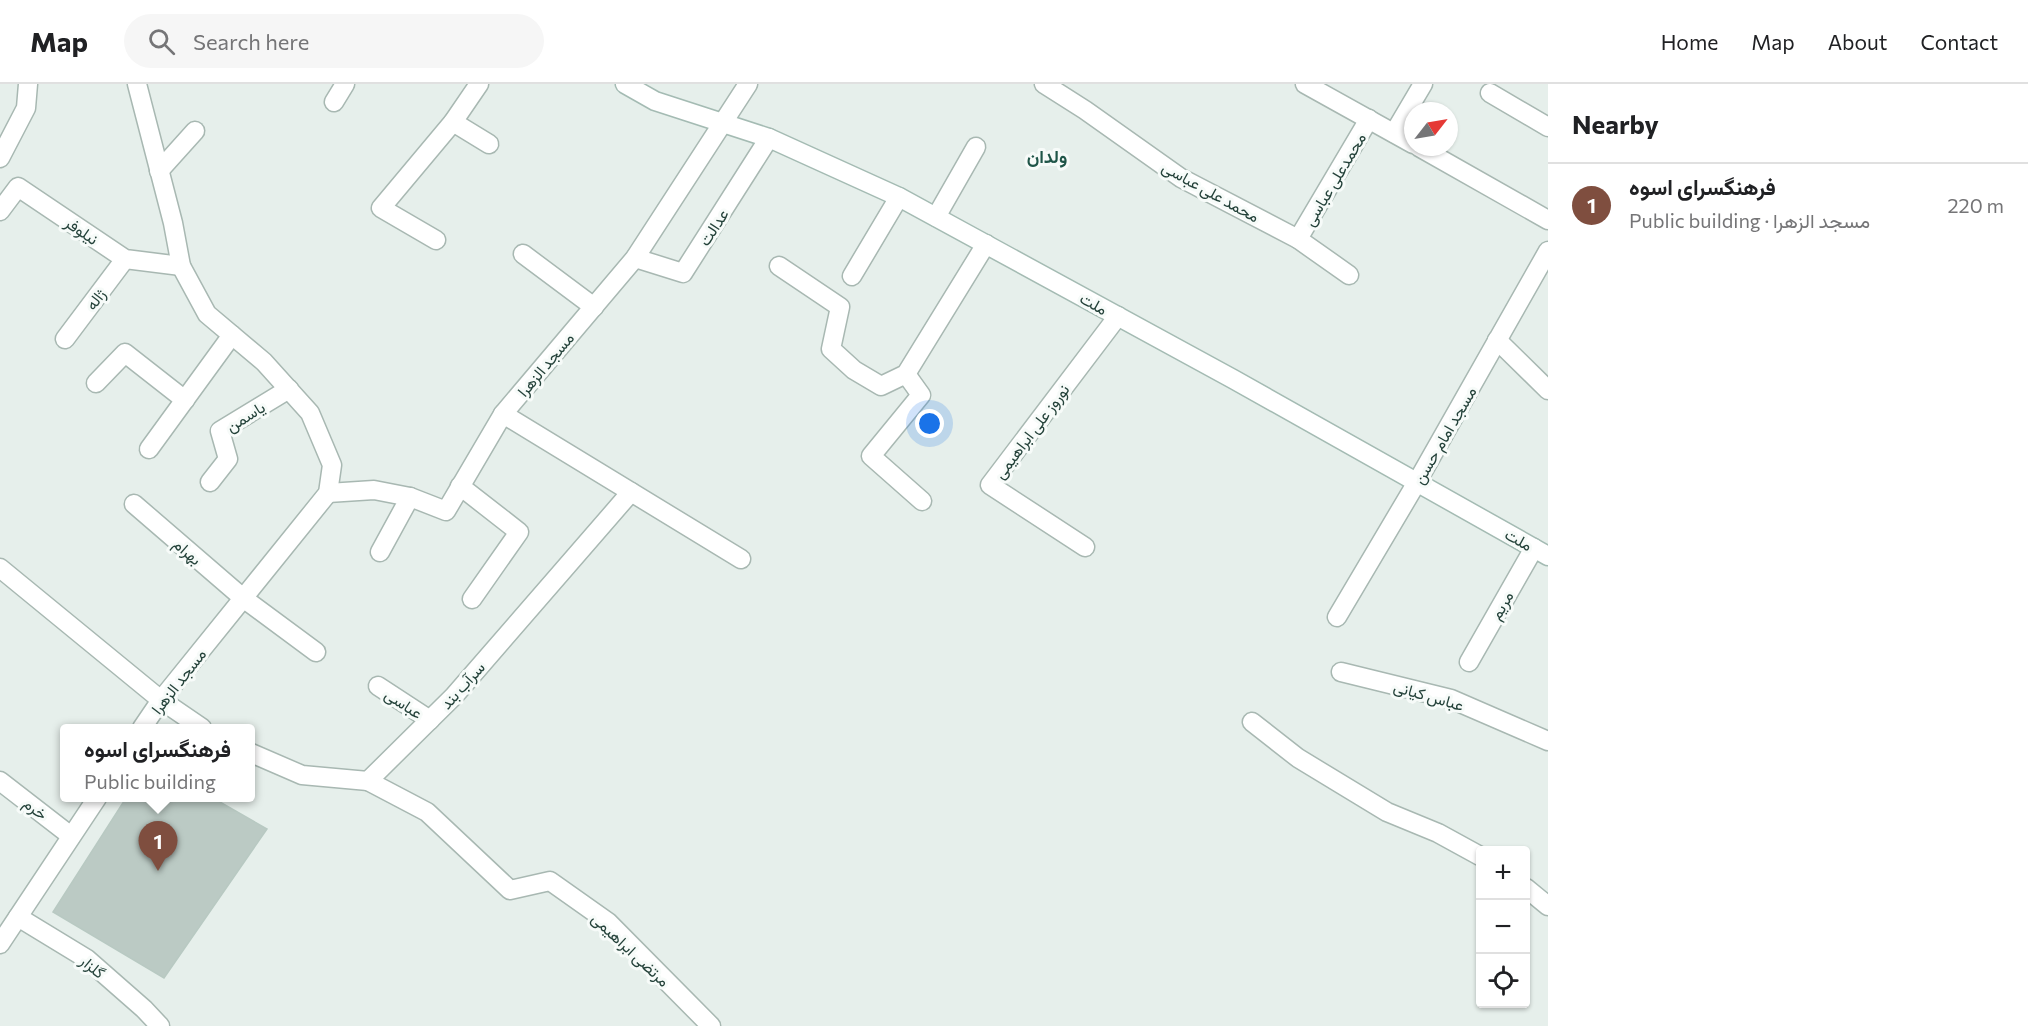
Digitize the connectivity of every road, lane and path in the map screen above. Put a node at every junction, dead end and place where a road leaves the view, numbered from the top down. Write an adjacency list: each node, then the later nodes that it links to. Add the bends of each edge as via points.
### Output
1 (28, 84): 23 (street, via 26,108)
2 (137, 84): 24 (street)
3 (345, 84): 11 (street)
4 (479, 84): 13 (street)
5 (625, 84): 14 (street, ملت, via 655,101)
6 (748, 84): 14 (street, مسجد الزهرا)
7 (1044, 84): 29 (street, محمد علی عباسی, via 1181,178)
8 (1305, 84): 12 (street)
9 (1423, 84): 17 (street)
10 (1490, 93): 15 (street)
11 (334, 102)
12 (1369, 119): 17 (street); 29 (street, محمدعلی عباسی)
13 (453, 122): 20 (street); 30 (street, via 381,208)
14 (722, 123): 18 (street, ملت); 34 (street, مسجد الزهرا)
15 (1548, 127)
16 (195, 131): 24 (street)
17 (1394, 133): 19 (street)
18 (769, 138): 25 (street, ملت); 34 (street, عدالت, via 683,273)
19 (1404, 139)
20 (489, 144)
21 (976, 147): 27 (street)
22 (1435, 156): 28 (street)
23 (0, 158)
24 (159, 171): 36 (street)
25 (899, 197): 27 (street, ملت); 39 (street)
26 (0, 211): 35 (street, نیلوفر, via 18,187)
27 (936, 217): 31 (street, ملت)
28 (1548, 220)
29 (1298, 239): 38 (street, محمد علی عباسی)
30 (436, 240)
31 (986, 244): 41 (street, ملت); 45 (street)
32 (1548, 250): 44 (street, مسجد امام حسن)
33 (523, 254): 40 (street)
34 (635, 258): 40 (street, مسجد الزهرا)
35 (125, 259): 36 (street, نیلوفر); 43 (street, ژاله)
36 (181, 266): 42 (street, via 207,314)
37 (779, 266): 45 (street, via 840,307 831,349 854,370 882,386)
38 (1349, 275)
39 (852, 276)
40 (594, 307): 50 (street, مسجد الزهرا)
41 (1118, 316): 53 (street, ملت); 60 (street, نوروز علی ابراهیمی, via 990,485)
42 (232, 335): 47 (street); 49 (street)
43 (65, 339)
44 (1497, 340): 48 (street); 53 (street, مسجد امام حسن)
45 (906, 374): 58 (street, via 921,395 871,456)
46 (96, 383): 49 (street, via 125,353)
47 (289, 389): 52 (street, یاسمن, via 220,431 228,459); 56 (street, via 310,413 332,465)
48 (1548, 390)
49 (185, 400): 51 (street)
50 (502, 414): 54 (street, مسجد الزهرا); 55 (street)
51 (149, 449)
52 (210, 482)
53 (1417, 482): 62 (street, ملت); 67 (street, مسجد امام حسن)
54 (460, 486): 57 (street, مسجد الزهرا, via 446,511); 66 (street, via 519,532)
55 (631, 492): 63 (street); 73 (street, سرآب بند)
56 (328, 494): 57 (street, مسجد الزهرا, via 374,490); 65 (street, مسجد الزهرا)
57 (410, 497): 61 (street)
58 (922, 501)
59 (134, 504): 65 (street, بهرام)
60 (1084, 547)
61 (380, 552)
62 (1541, 552): 69 (street, مریم)
63 (741, 559)
64 (0, 568): 72 (street)
65 (243, 598): 68 (street, بهرام); 72 (street, مسجد الزهرا)
66 (472, 599)
67 (1337, 617)
68 (316, 652)
69 (1468, 662)
70 (1341, 672): 77 (street, عباس کیانی, via 1450,699)
71 (378, 686): 73 (street, عباسی)
72 (161, 700): 75 (street, مسجد الزهرا); 76 (street)
73 (430, 720): 80 (street, سرآب بند)
74 (1252, 722): 83 (street, via 1298,758 1387,812)
75 (145, 724)
76 (195, 724)
77 (1548, 741)
78 (255, 755): 80 (street, via 302,775)
79 (0, 780): 82 (street, خرم)
80 (368, 781): 89 (street, مرتضی ابراهیمی, via 427,812 510,890 550,881 608,922)
81 (94, 802): 82 (street)
82 (71, 836): 86 (street)
83 (1476, 854)
84 (1530, 891): 85 (street)
85 (1548, 906)
86 (18, 917): 87 (street); 88 (street, گلزار, via 87,959)
87 (0, 944)
88 (160, 1026)
89 (711, 1026)

